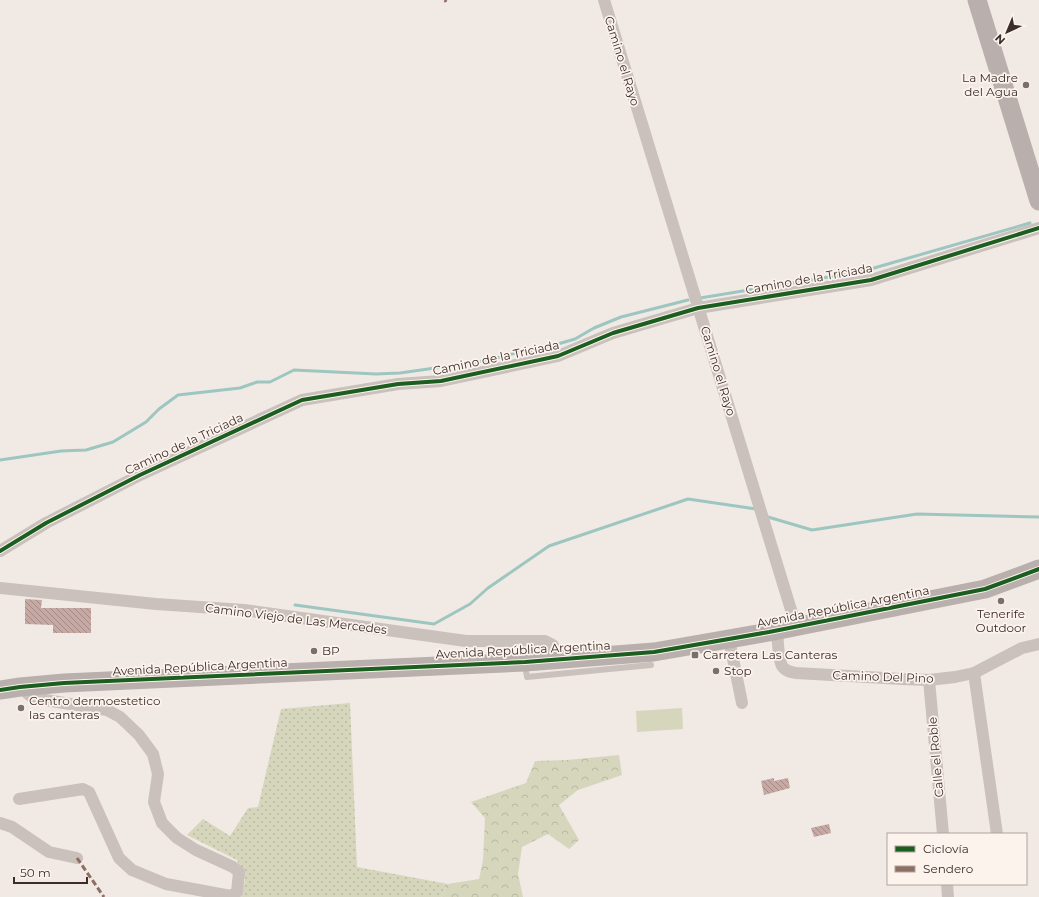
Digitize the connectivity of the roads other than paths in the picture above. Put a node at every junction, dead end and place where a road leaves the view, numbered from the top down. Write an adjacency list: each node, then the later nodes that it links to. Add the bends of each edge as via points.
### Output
1 (604, 0): 5 (street, Camino el Rayo)
2 (977, 0): 3 (main road)
3 (1039, 201)
4 (1039, 228): 5 (street, Camino de la Triciada, via 871,280)
5 (698, 308): 6 (street, Camino de la Triciada, via 613,333 558,356 441,381 398,384 302,400 140,474 46,522); 9 (street, Camino el Rayo)
6 (0, 551)
7 (1039, 569): 9 (main road, Avenida República Argentina, via 986,589)
8 (0, 588): 13 (street, Camino Viejo de Las Mercedes, via 244,610 466,641 545,641 553,645)
9 (796, 626): 10 (main road, Avenida República Argentina)
10 (777, 631): 11 (main road, Avenida República Argentina); 17 (street, Camino Del Pino, via 780,661 782,667 788,671)
11 (729, 639): 13 (main road, Avenida República Argentina, via 654,652); 20 (street)
12 (1039, 644): 16 (street, Camino Del Pino, via 1022,648)
13 (556, 660): 14 (main road, Avenida República Argentina)
14 (525, 662): 15 (lane, via 527,677); 18 (main road, Avenida República Argentina)
15 (651, 665)
16 (974, 673): 17 (street, Camino Del Pino); 24 (street)
17 (929, 680): 23 (street, Calle el Roble)
18 (20, 687): 19 (main road, Avenida República Argentina); 21 (street, via 33,698 106,710 120,717 139,735 153,754 158,774 154,802 162,823 177,838 239,872 237,892 232,896 166,884 132,870 119,858 89,792 83,789)
19 (0, 690)
20 (742, 703)
21 (19, 799)
22 (0, 823): 25 (street, via 12,827 49,852)
23 (943, 833)
24 (997, 833)
25 (77, 858)
26 (947, 885): 27 (street)
27 (948, 897)

